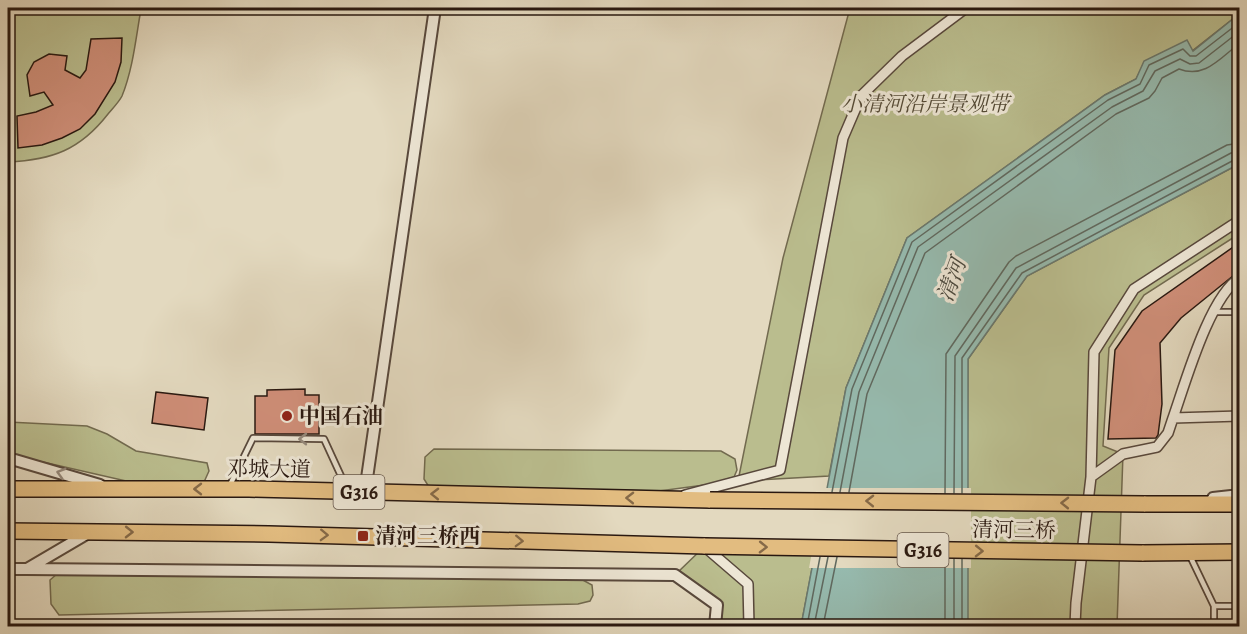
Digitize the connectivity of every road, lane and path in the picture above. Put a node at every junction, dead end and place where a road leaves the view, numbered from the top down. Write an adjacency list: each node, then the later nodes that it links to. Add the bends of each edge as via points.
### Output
1 (175, 8): 4 (lane)
2 (435, 8): 17 (street)
3 (966, 8): 19 (street, via 902,57 861,96 843,138 780,470)
4 (8, 9)
5 (1239, 220): 12 (street, via 1134,289 1094,352)
6 (1239, 278): 7 (street)
7 (1212, 312): 8 (lane); 10 (street)
8 (1239, 312)
9 (1239, 416): 10 (street)
10 (1173, 418): 12 (street, via 1157,447 1123,454)
11 (8, 460): 14 (street, one-way to 11)
12 (1091, 477): 36 (street)
13 (8, 489): 14 (highway, 邓城大道 / G316)
14 (115, 489): 15 (highway, 邓城大道 / G316, one-way to 14)
15 (227, 489): 16 (highway, 邓城大道 / G316); 16 (lane, one-way to 15, via 324,439 253,438)
16 (348, 492): 17 (highway, 邓城大道 / G316)
17 (365, 492): 19 (highway, 邓城大道 / G316, one-way to 17)
18 (1239, 495): 21 (street)
19 (673, 499): 20 (highway, 邓城大道 / G316)
20 (710, 500): 21 (highway, 清河三桥 / G316, one-way to 20, bridge)
21 (1144, 504): 22 (highway, G316)
22 (1239, 504)
23 (8, 531): 24 (highway, G316)
24 (91, 531): 25 (highway, G316, one-way to 25); 31 (street)
25 (705, 546): 27 (highway, 清河三桥 / G316, one-way to 27, bridge); 35 (street, via 748,584)
26 (1239, 552): 27 (highway, G316)
27 (1142, 553): 28 (street)
28 (1190, 556): 29 (street); 32 (lane)
29 (1239, 560)
30 (8, 569): 31 (street)
31 (27, 569): 34 (street, via 675,575 717,605)
32 (1214, 606): 33 (lane); 37 (lane)
33 (1239, 606)
34 (715, 627)
35 (749, 627)
36 (1075, 627)
37 (1214, 627)

